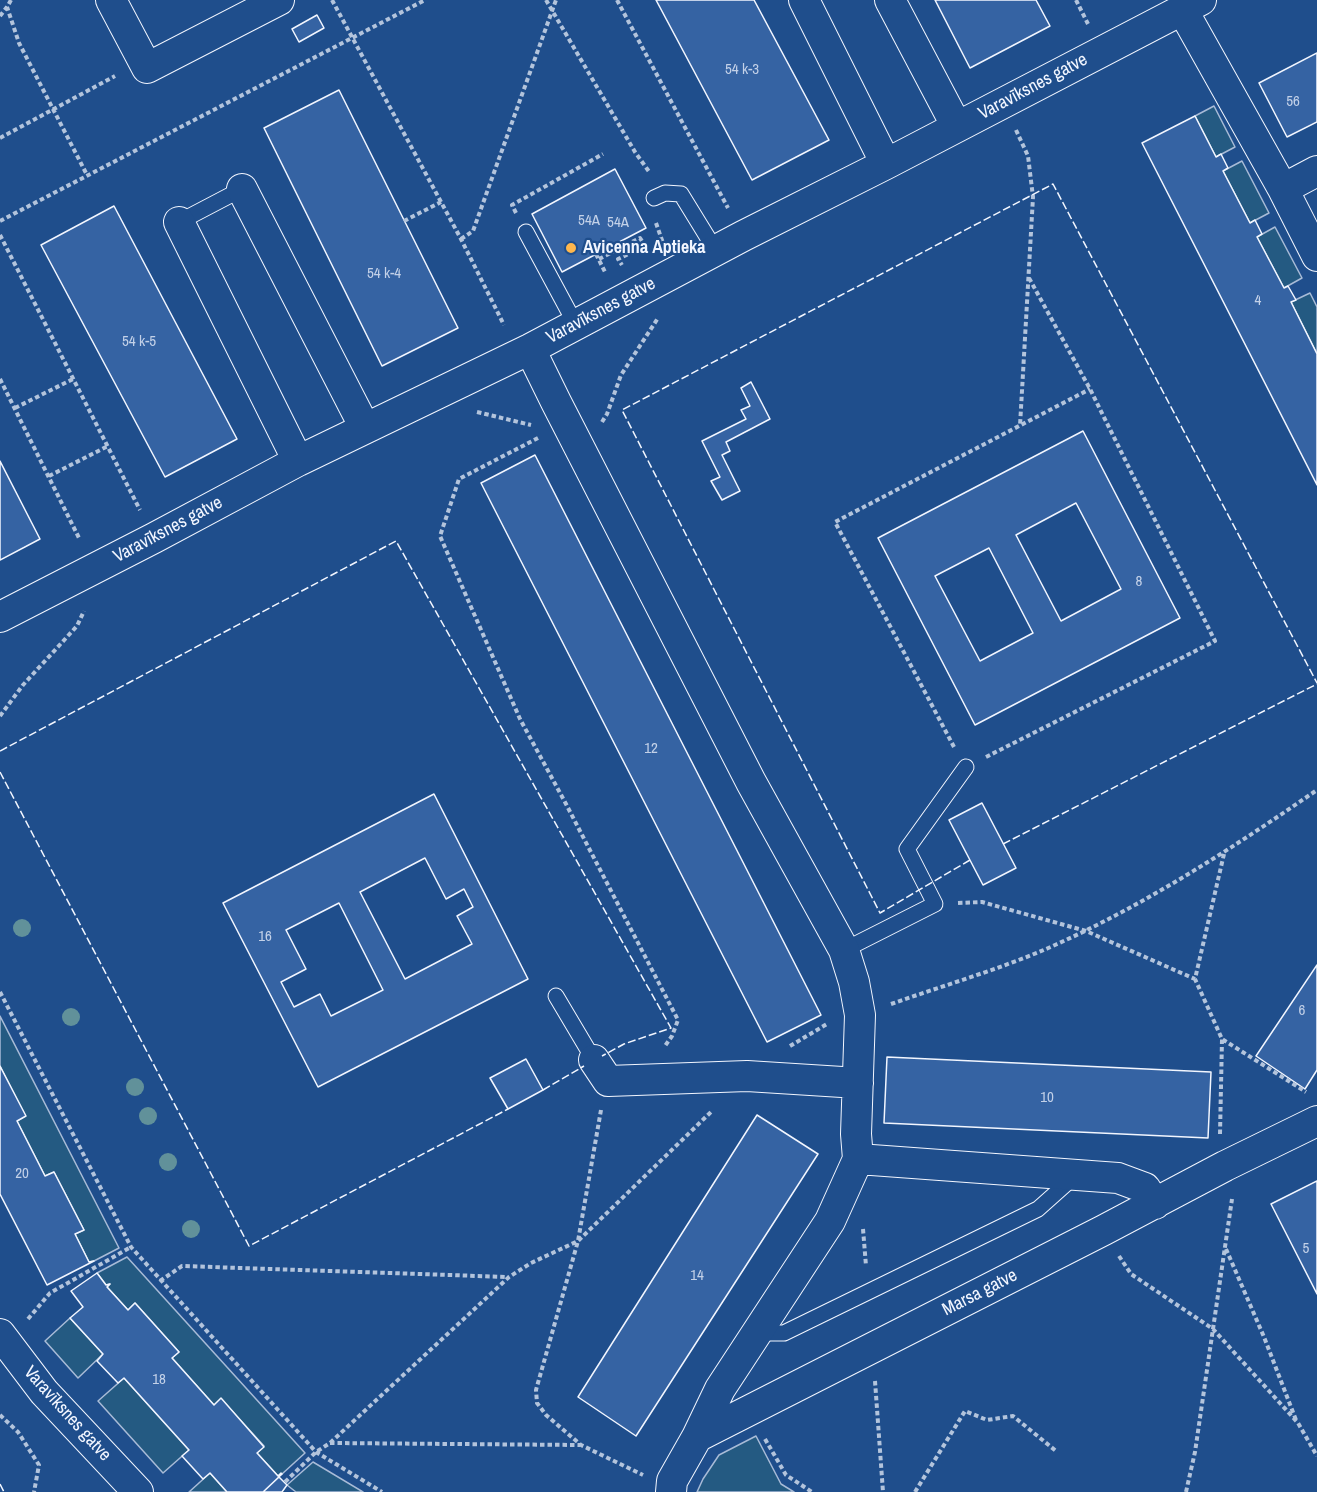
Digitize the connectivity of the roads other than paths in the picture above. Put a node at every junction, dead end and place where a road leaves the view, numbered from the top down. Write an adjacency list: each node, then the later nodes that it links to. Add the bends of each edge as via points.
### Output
1 (111, 0): 2 (street, via 147,68)
2 (279, 0)
3 (804, 0): 7 (street)
4 (890, 0): 6 (street)
5 (1191, 4): 6 (street, Varavīksnes gatve); 10 (street)
6 (957, 127): 7 (street, Varavīksnes gatve)
7 (886, 164): 14 (street, Varavīksnes gatve)
8 (1317, 171): 10 (street)
9 (243, 189): 12 (lane); 18 (street)
10 (1283, 189): 15 (street)
11 (660, 195): 14 (lane, via 681,194)
12 (179, 222): 19 (street)
13 (526, 232): 16 (lane)
14 (716, 250): 16 (street, Varavīksnes gatve)
15 (1317, 256)
16 (576, 325): 17 (street, Varavīksnes gatve)
17 (524, 352): 18 (street, Varavīksnes gatve); 22 (street, via 582,453 751,782)
18 (365, 429): 19 (street, Varavīksnes gatve)
19 (298, 461): 20 (street, Varavīksnes gatve)
20 (0, 617)
21 (966, 767): 22 (lane, via 907,849 935,904)
22 (844, 951): 25 (street, via 855,982 860,1015)
23 (556, 996): 24 (lane)
24 (601, 1070): 25 (street)
25 (858, 1083): 27 (street)
26 (1317, 1121): 29 (street, Marsa gatve)
27 (858, 1159): 28 (street); 30 (street, via 830,1221)
28 (1075, 1176): 29 (street, via 1118,1178 1145,1188); 30 (lane, via 1038,1209 937,1260 784,1333)
29 (1155, 1204): 32 (street, Marsa gatve)
30 (755, 1333): 32 (street, via 720,1389)
31 (2, 1337): 34 (street, Varavīksnes gatve, via 44,1392)
32 (697, 1437): 33 (street)
33 (672, 1487)
34 (138, 1492)

